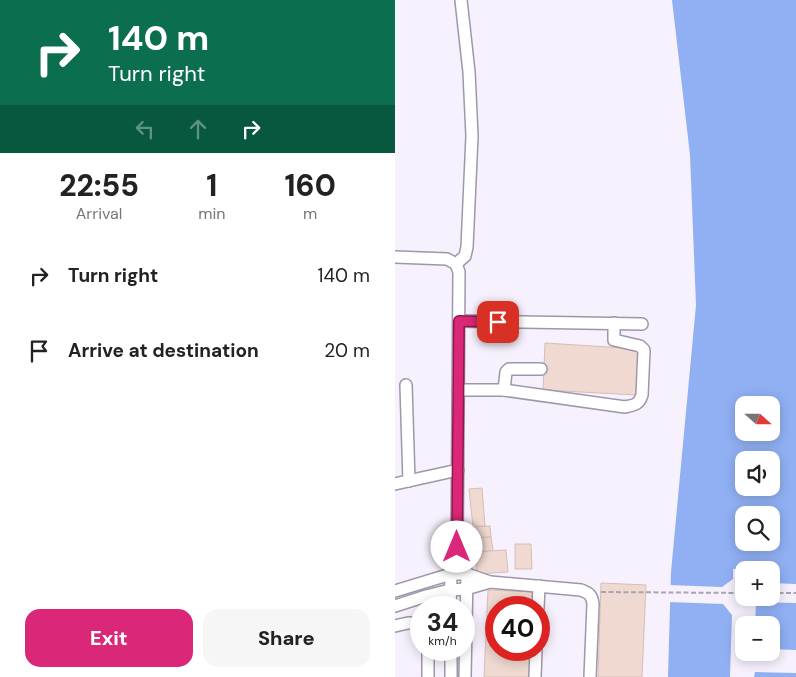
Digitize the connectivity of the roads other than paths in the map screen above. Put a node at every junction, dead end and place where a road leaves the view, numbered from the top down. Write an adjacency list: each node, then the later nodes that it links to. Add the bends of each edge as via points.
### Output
1 (461, 0): 3 (street, via 469,72 472,163 467,247 465,256)
2 (395, 257): 3 (street, via 447,259)
3 (457, 264): 4 (street)
4 (459, 321): 5 (street); 9 (street)
5 (614, 323): 6 (street); 10 (street, via 614,340 640,346 644,350 642,395 637,404 625,407)
6 (642, 324)
7 (541, 369): 10 (street, via 509,370 506,372)
8 (406, 384): 12 (street)
9 (458, 390): 10 (street); 11 (street)
10 (505, 390)
11 (458, 470): 12 (street); 14 (street)
12 (409, 481): 13 (street)
13 (395, 484)
14 (457, 547): 15 (street); 16 (street)
15 (451, 574): 16 (street); 19 (street); 21 (street)
16 (467, 574): 17 (street); 20 (street)
17 (490, 582): 18 (street); 20 (street)
18 (539, 586): 23 (street); 34 (street, via 585,592 592,597)
19 (450, 590): 20 (street); 22 (street); 24 (street)
20 (466, 590): 32 (street)
21 (395, 591)
22 (450, 596)
23 (539, 596)
24 (395, 606)
25 (410, 623): 26 (street)
26 (395, 626)
27 (428, 661): 30 (street)
28 (451, 661): 31 (street)
29 (536, 661): 33 (street)
30 (428, 677)
31 (451, 677)
32 (465, 677)
33 (535, 677)
34 (590, 677)

